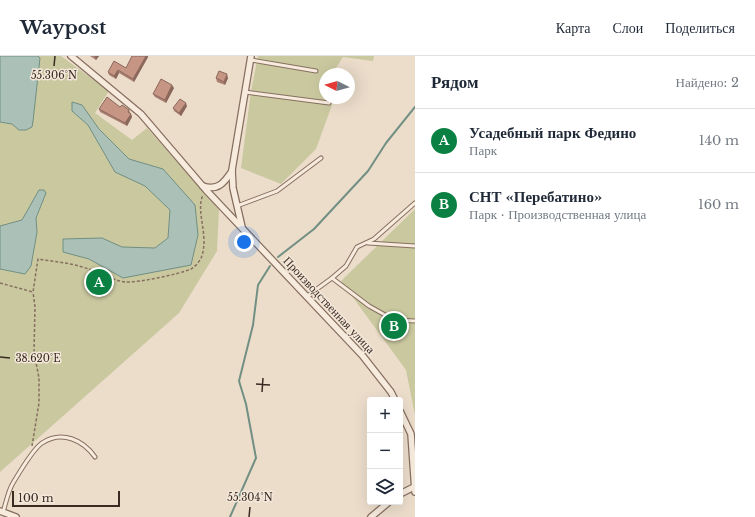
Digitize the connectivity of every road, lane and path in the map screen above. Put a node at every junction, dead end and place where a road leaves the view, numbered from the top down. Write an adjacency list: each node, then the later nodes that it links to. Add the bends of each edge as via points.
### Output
1 (71, 56): 8 (street, Производственная улица, via 141,114)
2 (250, 58): 3 (lane); 4 (street)
3 (316, 71)
4 (245, 92): 5 (lane); 7 (street)
5 (319, 102)
6 (321, 158): 11 (lane, via 277,191)
7 (232, 170): 8 (street, via 224,183 217,187); 11 (street)
8 (202, 185): 9 (street, Производственная улица)
9 (206, 190): 12 (street, Производственная улица); 17 (path, via 200,204 205,238 201,257 191,269 128,282 113,280 72,263 38,260)
10 (415, 203): 13 (lane)
11 (237, 206): 12 (street)
12 (242, 227): 18 (street, Производственная улица)
13 (366, 243): 14 (lane); 15 (lane, via 357,247 346,266)
14 (415, 246)
15 (332, 278): 18 (lane); 19 (lane, via 369,306 394,320)
16 (0, 283): 17 (path)
17 (33, 292): 23 (path, via 34,352 39,378 39,403)
18 (306, 297): 20 (street, Производственная улица, via 362,355)
19 (415, 321)
20 (394, 397)
21 (403, 417): 24 (street, via 411,434)
22 (95, 457): 23 (lane, via 87,446 65,436 41,443)
23 (30, 458): 27 (lane, via 12,484)
24 (415, 489): 25 (street)
25 (403, 493)
26 (386, 505): 29 (street)
27 (2, 512): 28 (street)
28 (16, 517)
29 (371, 517)

